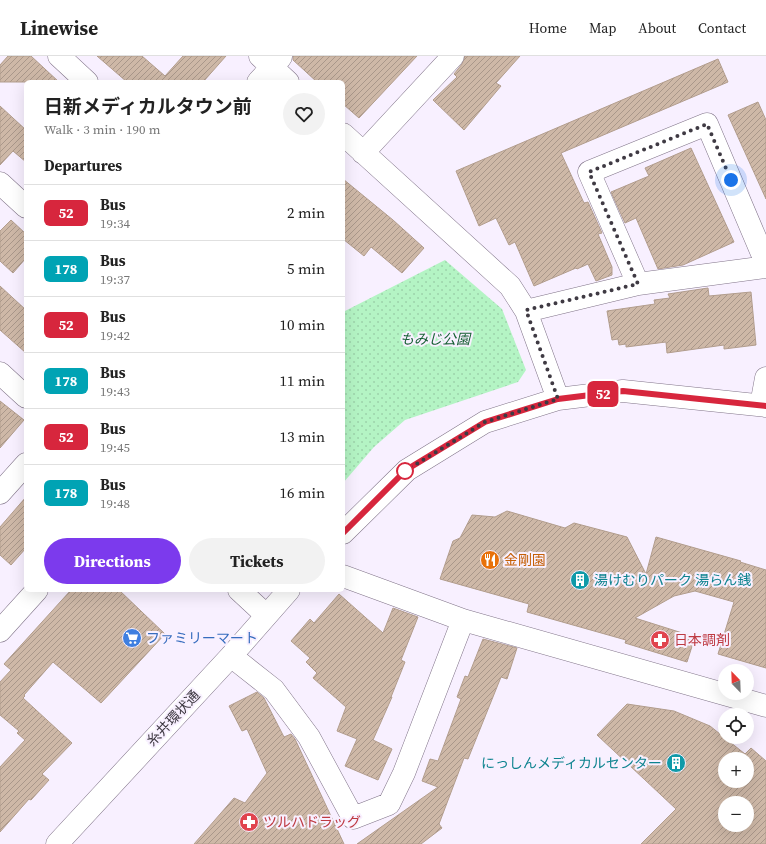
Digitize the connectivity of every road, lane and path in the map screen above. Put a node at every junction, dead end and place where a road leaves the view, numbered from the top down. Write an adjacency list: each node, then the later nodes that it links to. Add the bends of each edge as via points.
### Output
1 (59, 56): 4 (street)
2 (452, 56): 7 (street)
3 (268, 65): 5 (street)
4 (85, 80)
5 (286, 80)
6 (345, 136): 7 (street)
7 (363, 153): 11 (street, via 510,286)
8 (766, 263): 10 (street, via 707,124 589,172)
9 (766, 267): 10 (street)
10 (638, 284): 11 (street)
11 (526, 310): 15 (street)
12 (0, 373): 14 (street)
13 (766, 378): 16 (street)
14 (24, 395)
15 (558, 399): 16 (street, via 623,391); 19 (street, via 485,422 406,470)
16 (764, 406)
17 (24, 466): 18 (street)
18 (0, 493)
19 (345, 531)
20 (345, 577): 25 (street)
21 (35, 592): 26 (street)
22 (241, 592): 24 (street)
23 (287, 592): 24 (street, 糸井環状通)
24 (266, 615): 27 (street, 糸井環状通)
25 (462, 620): 27 (street, via 404,773 389,804 353,818 309,737 274,690); 28 (street)
26 (0, 631)
27 (231, 656): 29 (street, 糸井環状通)
28 (766, 706)
29 (57, 844)

